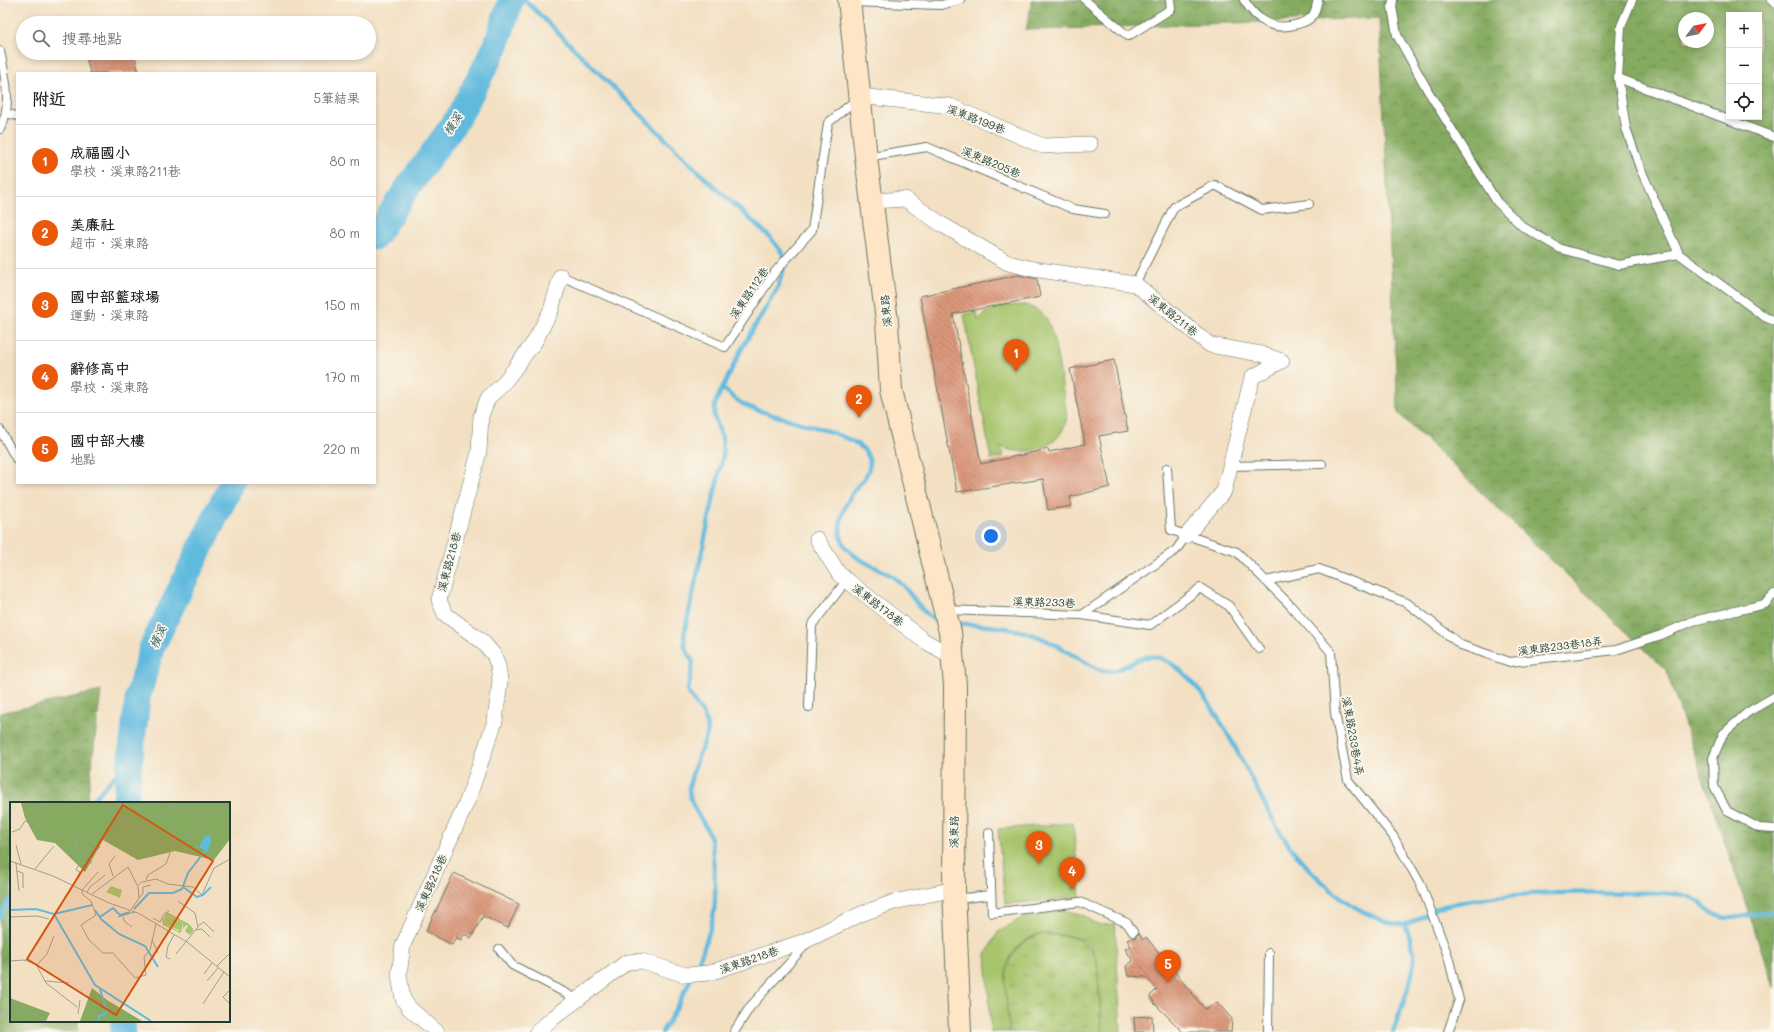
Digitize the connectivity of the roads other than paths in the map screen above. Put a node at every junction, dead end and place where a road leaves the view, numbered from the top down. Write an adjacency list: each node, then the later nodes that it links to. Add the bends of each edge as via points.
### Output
1 (960, 0): 8 (lane, via 942,5)
2 (1085, 0): 3 (lane, via 1128,36 1171,9)
3 (1170, 0)
4 (1244, 0): 5 (lane, via 1252,13 1271,26 1285,28 1307,21 1313,14)
5 (1318, 0)
6 (1393, 0): 21 (lane, via 1397,35 1428,91 1497,202 1523,227 1561,250 1619,265)
7 (1632, 0): 10 (lane, via 1621,26)
8 (849, 1): 11 (main road, 溪東路)
9 (0, 50): 12 (lane, via 8,99)
10 (1618, 78): 15 (lane); 21 (lane, via 1626,128 1640,168)
11 (860, 96): 16 (street, 溪東路199巷, via 950,106 1043,146); 17 (main road, 溪東路); 22 (lane, 溪東路112巷, via 828,123 812,230 775,272 725,347)
12 (6, 113): 13 (lane); 14 (lane)
13 (16, 116)
14 (0, 129)
15 (1774, 137)
16 (1090, 144)
17 (866, 157): 18 (main road, 溪東路); 20 (lane, 溪東路205巷, via 927,147 1073,209)
18 (872, 201): 23 (street, via 905,198 941,224 1008,263); 36 (main road, 溪東路, via 887,321 891,390)
19 (1309, 204): 23 (lane, via 1262,210 1216,185 1174,207)
20 (1105, 214)
21 (1679, 254): 24 (lane)
22 (561, 276): 50 (street, 溪東路218巷, via 551,310 535,341 503,384 488,398 481,416 479,452 440,600 445,614 483,642 494,655 500,682 495,721 468,799 403,946 399,975 403,999 409,1008)
23 (1135, 284): 28 (street, 溪東路211巷, via 1210,345 1261,354 1282,361 1252,377)
24 (1774, 321)
25 (0, 430): 26 (lane)
26 (16, 458)
27 (1322, 464): 28 (lane)
28 (1230, 466): 30 (street, 溪東路211巷, via 1224,491)
29 (1168, 468): 30 (lane, 溪東路233巷4弄, via 1171,530)
30 (1186, 536): 33 (lane, 溪東路233巷4弄, via 1237,552); 35 (lane, 溪東路233巷, via 1176,550)
31 (817, 539): 32 (street, 溪東路178巷, via 839,574)
32 (847, 580): 38 (street, 溪東路178巷, via 923,640); 40 (lane, via 812,625)
33 (1266, 580): 34 (lane, 溪東路233巷18弄, via 1319,568 1406,603 1460,645 1510,662 1616,650 1693,621 1765,604); 55 (lane, 溪東路233巷4弄, via 1331,652 1335,713 1348,780 1393,836 1421,885 1448,956 1459,1000)
34 (1774, 594)
35 (1082, 615): 36 (lane, 溪東路233巷); 37 (lane, via 1150,625 1200,588 1229,606)
36 (947, 620): 38 (main road, 溪東路)
37 (1259, 649)
38 (953, 657): 43 (main road, 溪東路, via 956,686)
39 (1774, 697): 41 (lane, via 1748,712 1723,734 1713,758 1714,786 1727,811 1759,828)
40 (809, 707)
41 (1774, 829)
42 (989, 833): 44 (lane)
43 (954, 894): 44 (lane); 46 (street, 溪東路218巷, via 894,902 861,914); 53 (main road, 溪東路)
44 (991, 896): 45 (lane, via 992,913 1080,902 1127,922)
45 (1133, 932)
46 (813, 937): 49 (street, 溪東路218巷, via 709,973 690,975 642,961 627,962); 52 (lane, via 750,1007)
47 (499, 949): 49 (lane, via 512,965)
48 (1269, 953): 54 (lane)
49 (577, 999): 51 (street, 溪東路218巷)
50 (437, 1032)
51 (537, 1032)
52 (734, 1032)
53 (960, 1032)
54 (1268, 1032)
55 (1448, 1032)

